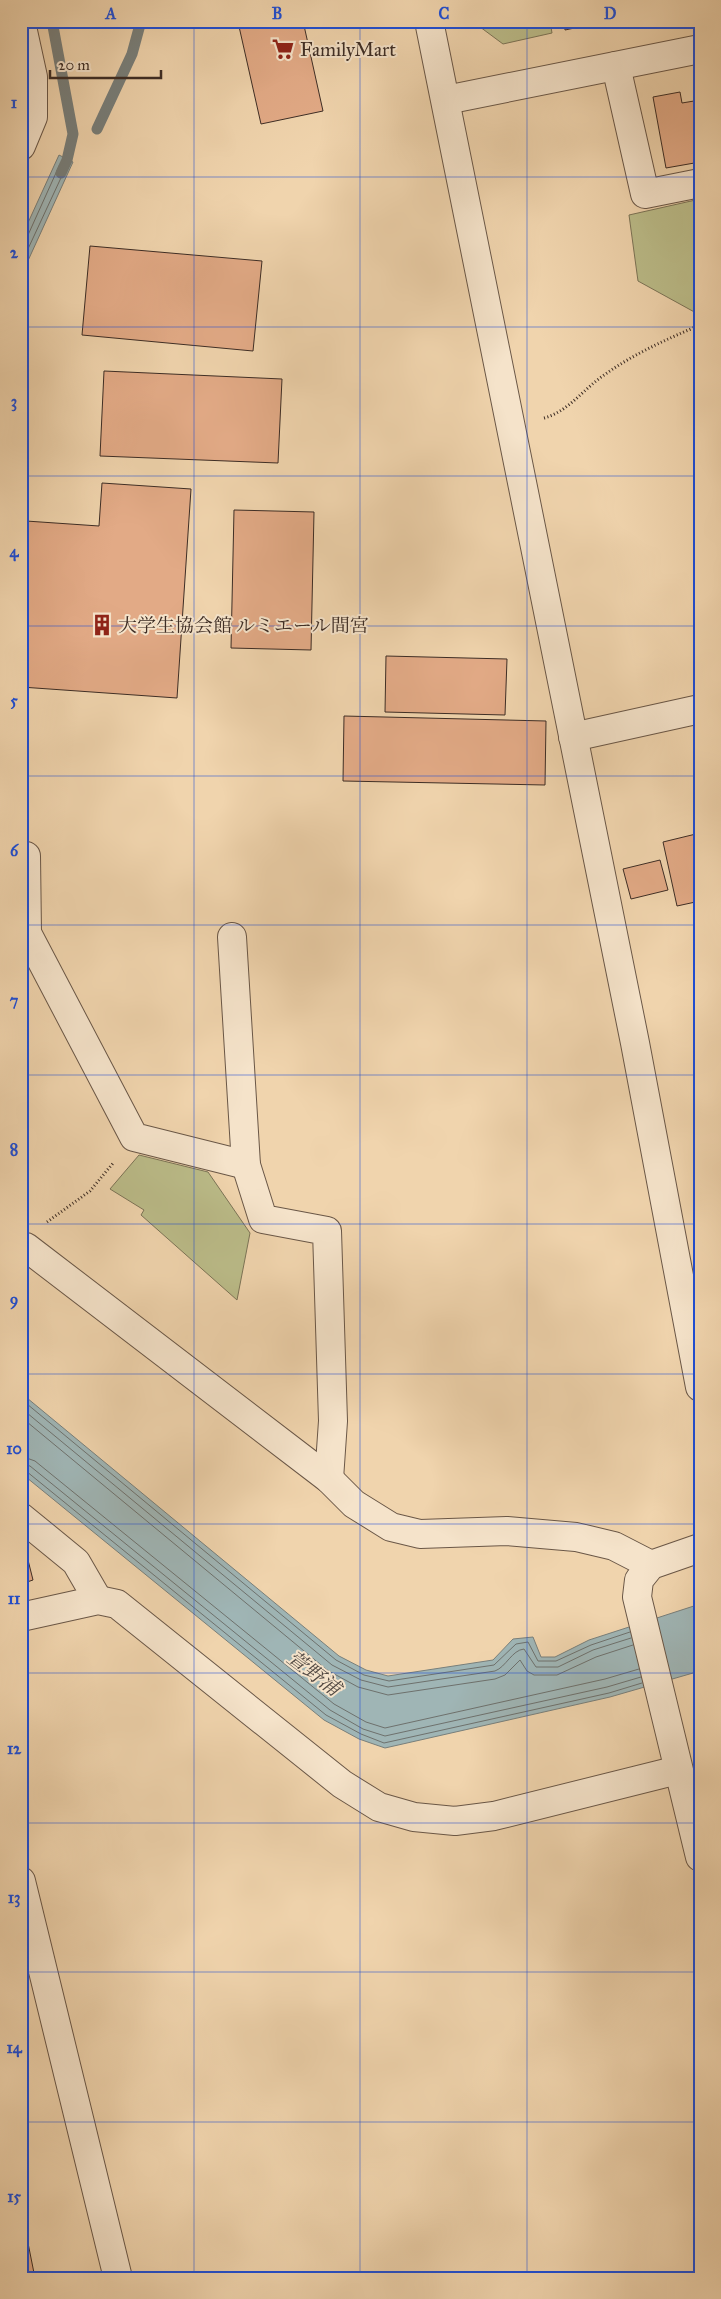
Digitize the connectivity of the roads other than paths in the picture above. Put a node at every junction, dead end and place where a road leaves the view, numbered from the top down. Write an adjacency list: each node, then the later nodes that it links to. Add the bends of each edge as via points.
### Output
1 (429, 21): 5 (street)
2 (21, 22): 6 (street, via 33,77 33,117)
3 (700, 49): 4 (street)
4 (616, 66): 5 (street); 7 (street, via 646,194)
5 (446, 100): 9 (street)
6 (21, 146)
7 (700, 183)
8 (700, 709): 9 (street)
9 (573, 737): 14 (street)
10 (21, 856): 12 (street, via 26,856 27,933 134,1137)
11 (232, 937): 12 (street)
12 (246, 1165): 15 (street, via 263,1219 327,1230 334,1421)
13 (26, 1247): 15 (street)
14 (700, 1387)
15 (329, 1479): 18 (street, via 354,1504 391,1527 420,1534 506,1531 576,1537 614,1546)
16 (21, 1517): 19 (street, via 76,1562)
17 (700, 1548): 18 (street)
18 (651, 1565): 21 (street, via 639,1580 637,1597)
19 (98, 1600): 20 (street); 21 (street, via 117,1604 342,1784 379,1807 414,1817 455,1821 494,1816)
20 (21, 1617)
21 (678, 1770): 22 (street)
22 (700, 1857)
23 (21, 1881): 24 (street)
24 (118, 2278)

